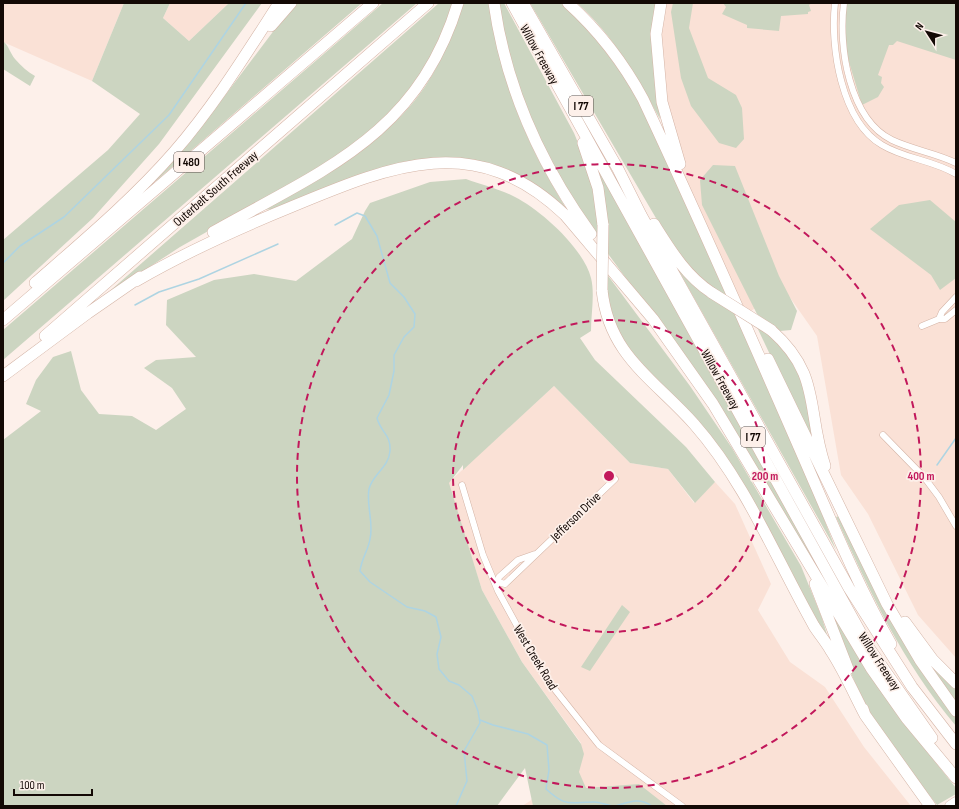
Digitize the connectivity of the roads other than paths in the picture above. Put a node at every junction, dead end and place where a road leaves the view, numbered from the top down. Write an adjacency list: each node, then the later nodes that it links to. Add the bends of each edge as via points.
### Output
1 (279, 3): 14 (highway)
2 (291, 3): 14 (highway)
3 (373, 3): 29 (highway, I 480)
4 (428, 3): 31 (highway, Outerbelt South Freeway)
5 (458, 3): 22 (highway, via 447,35 428,72 407,101 371,138 324,170 195,242)
6 (494, 3): 24 (highway, via 513,85 535,142 570,205)
7 (512, 3): 13 (highway, Willow Freeway / I 77)
8 (523, 3): 13 (highway, Willow Freeway / I 77)
9 (568, 3): 21 (highway, via 597,31 630,75 644,99)
10 (661, 3): 21 (highway, via 656,34 662,102)
11 (834, 3): 16 (street, via 833,36)
12 (844, 3): 15 (street, via 842,39)
13 (530, 25): 17 (highway, Willow Freeway / I 77); 19 (highway, Willow Freeway / I 77)
14 (240, 64): 27 (highway, via 202,118 147,181)
15 (853, 88): 16 (street); 18 (street, via 858,104 868,121 892,140)
16 (844, 91): 20 (street, via 849,106 862,128 882,145)
17 (564, 98): 43 (highway, bridge, via 592,168 601,202 602,290 607,318 615,338 635,365 693,423 727,466); 46 (highway, Willow Freeway / I 77, via 869,648)
18 (956, 163)
19 (618, 169): 35 (highway, bridge, via 678,262 697,283 770,330 796,358 808,384 823,459); 45 (highway, Willow Freeway / I 77, via 641,216 849,588 908,682)
20 (956, 174)
21 (690, 198): 23 (highway)
22 (136, 281): 24 (highway, via 204,243 346,185 396,168 453,162 484,168 512,178 552,203 576,227); 31 (highway)
23 (731, 290): 35 (highway, via 743,309); 44 (highway, via 874,614 916,683)
24 (632, 295): 37 (highway, via 653,318 713,404)
25 (956, 297): 28 (street)
26 (956, 310): 28 (street, via 945,319)
27 (3, 312)
28 (939, 319): 30 (street)
29 (3, 320)
30 (922, 326)
31 (3, 375)
32 (883, 435): 36 (street, via 924,478)
33 (615, 479): 38 (street, Jefferson Drive)
34 (462, 485): 40 (street, West Creek Road, via 483,555)
35 (838, 500): 39 (highway)
36 (956, 526)
37 (789, 532): 43 (highway, via 815,584); 46 (highway, via 871,668 907,719)
38 (536, 554): 40 (street, Jefferson Drive, via 505,584); 40 (street, Jefferson Drive, via 512,564 499,577)
39 (870, 565): 41 (highway, via 914,636); 42 (highway, via 907,638)
40 (497, 584): 48 (street, West Creek Road, via 545,677 599,745)
41 (956, 683)
42 (956, 711)
43 (865, 715): 49 (highway)
44 (956, 735)
45 (956, 744)
46 (956, 774)
47 (956, 802): 50 (main road)
48 (682, 806)
49 (930, 806)
50 (950, 806)

